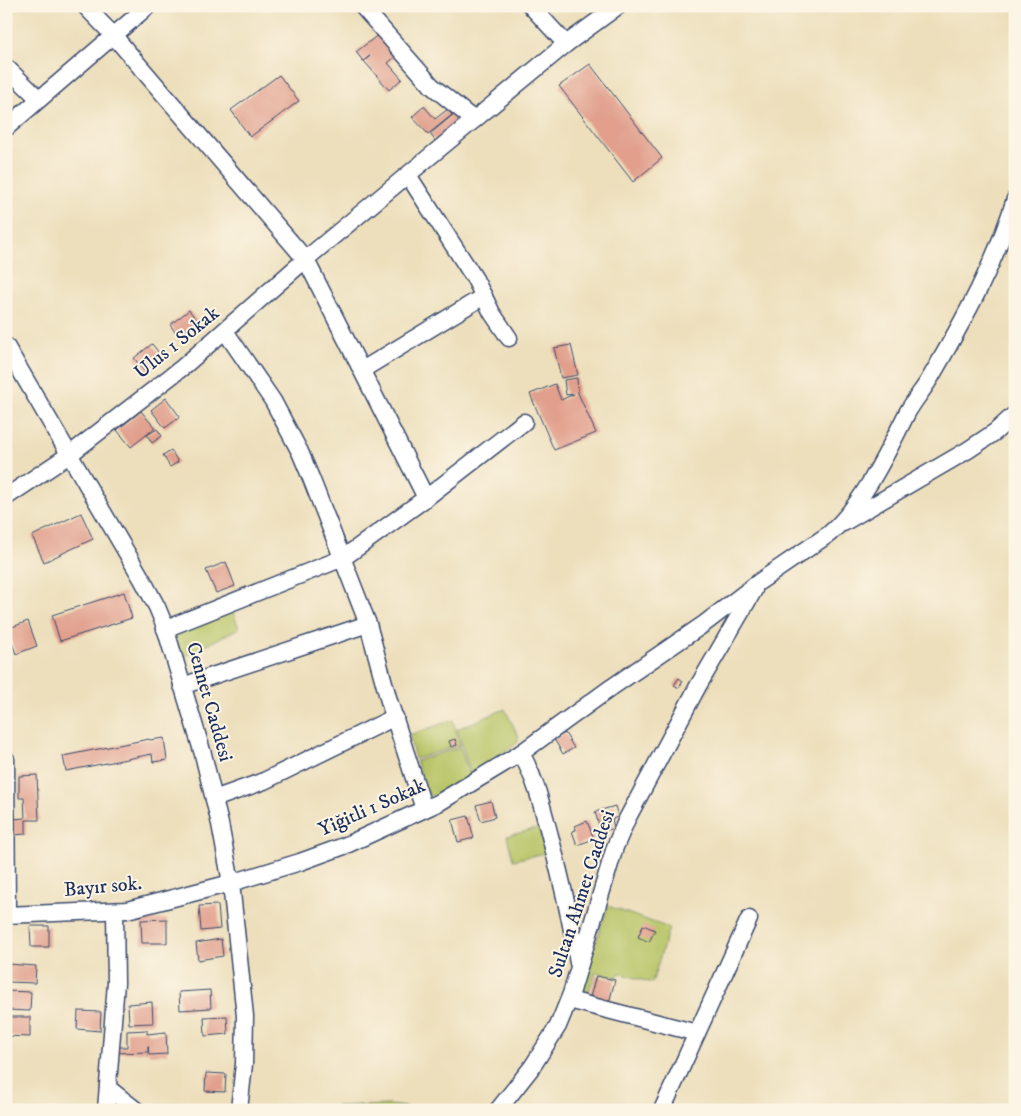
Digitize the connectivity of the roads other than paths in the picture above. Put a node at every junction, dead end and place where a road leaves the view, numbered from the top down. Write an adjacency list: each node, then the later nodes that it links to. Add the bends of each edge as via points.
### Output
1 (84, 6): 6 (street)
2 (148, 6): 6 (street)
3 (362, 6): 10 (street, via 432,86)
4 (531, 6): 7 (street)
5 (618, 6): 7 (street, Ulus 1 Sokak)
6 (113, 35): 9 (street); 14 (street)
7 (566, 44): 10 (street, Ulus 1 Sokak)
8 (6, 67): 9 (street)
9 (39, 99): 11 (street)
10 (474, 120): 12 (street, Ulus 1 Sokak)
11 (6, 128)
12 (408, 175): 14 (street, Ulus 1 Sokak); 15 (street)
13 (1015, 199): 25 (street, via 978,292 931,378 908,412 888,453)
14 (307, 259): 16 (street, Ulus 1 Sokak); 19 (street)
15 (484, 296): 17 (street); 19 (street)
16 (225, 331): 22 (street, Ulus 1 Sokak); 26 (street, via 258,377 287,427)
17 (509, 338)
18 (6, 346): 22 (street, Cennet Caddesi)
19 (362, 370): 24 (street)
20 (1015, 414): 25 (street, via 968,450)
21 (524, 422): 24 (street)
22 (69, 455): 23 (street, Ulus 1 Sokak); 29 (street, Cennet Caddesi, via 142,579)
23 (6, 497)
24 (426, 498): 26 (street)
25 (839, 525): 27 (street, Yiğitli 1 Sokak)
26 (342, 558): 28 (street); 29 (street)
27 (759, 582): 32 (street, Yiğitli 1 Sokak); 41 (street, Sultan Ahmet Caddesi, via 698,686 627,819 615,847)
28 (368, 624): 30 (street); 31 (street)
29 (165, 629): 30 (street, Cennet Caddesi)
30 (182, 686): 35 (street, Cennet Caddesi)
31 (395, 717): 35 (street, via 264,780); 36 (street)
32 (522, 753): 36 (street, Yiğitli 1 Sokak, via 466,788); 41 (street, via 537,788 566,900)
33 (6, 759): 34 (street)
34 (7, 768): 39 (street)
35 (214, 799): 37 (street, Cennet Caddesi)
36 (424, 809): 37 (street, Yiğitli 1 Sokak, via 344,846)
37 (231, 883): 38 (street, Bayır sok.); 47 (street, Cennet Caddesi, via 245,1016)
38 (115, 911): 39 (street, Bayır sok.); 44 (street, via 116,983)
39 (6, 915)
40 (750, 919): 43 (street)
41 (579, 968): 42 (street, Sultan Ahmet Caddesi)
42 (568, 1000): 43 (street); 48 (street, Sultan Ahmet Caddesi, via 558,1026 532,1068)
43 (697, 1033): 49 (street)
44 (108, 1088): 45 (street); 46 (street)
45 (106, 1110)
46 (136, 1110)
47 (239, 1110)
48 (498, 1110)
49 (662, 1110)

